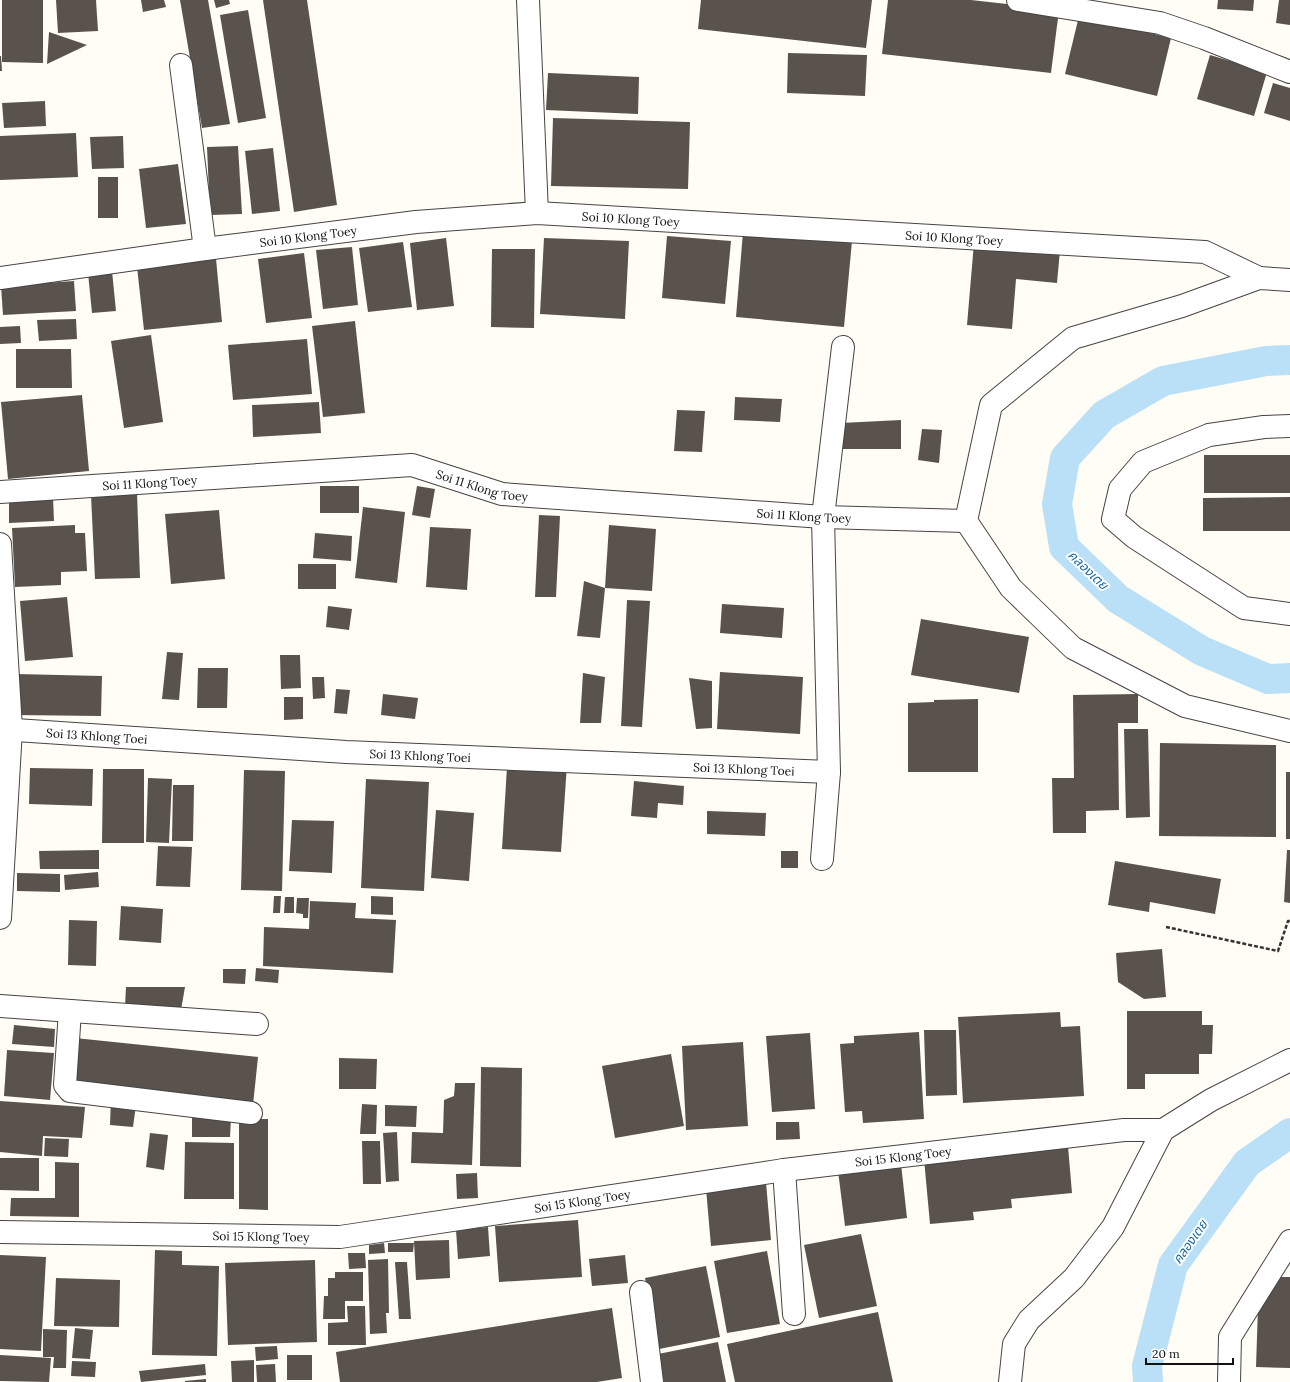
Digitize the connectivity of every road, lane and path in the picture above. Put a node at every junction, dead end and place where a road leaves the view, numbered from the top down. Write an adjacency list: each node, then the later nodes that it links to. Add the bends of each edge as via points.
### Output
1 (528, 0): 5 (street)
2 (1018, 0): 4 (street, via 1160,23)
3 (181, 64): 6 (street)
4 (1290, 72)
5 (537, 213): 6 (street, Soi 10 Klong Toey, via 416,222); 8 (street, Soi 10 Klong Toey, via 1205,252)
6 (205, 249): 7 (street, Soi 10 Klong Toey)
7 (0, 278)
8 (1259, 278): 9 (street); 14 (street, via 1182,306 1073,338 991,405)
9 (1290, 280)
10 (843, 347): 13 (street)
11 (1290, 426): 16 (street, via 1209,434 1143,462 1120,489 1113,519 1134,537 1244,608)
12 (0, 492): 13 (street, Soi 11 Klong Toey, via 412,465 502,494)
13 (823, 517): 14 (street, Soi 11 Klong Toey); 19 (street)
14 (966, 521): 18 (street, via 1011,588 1073,648 1185,706)
15 (0, 544): 17 (street)
16 (1290, 614)
17 (5, 729): 19 (street, Soi 13 Khlong Toei, via 346,752); 21 (street)
18 (1290, 731)
19 (829, 772): 20 (street)
20 (822, 859)
21 (0, 918)
22 (1290, 921): 23 (path, via 1278,951)
23 (1166, 927)
24 (0, 1006): 25 (street)
25 (70, 1011): 26 (street); 28 (street, via 65,1085 70,1091)
26 (257, 1024)
27 (1290, 1060): 29 (street, via 1211,1100)
28 (251, 1113)
29 (1164, 1130): 30 (street, Soi 15 Klong Toey, via 1124,1130); 36 (street, via 1113,1227 1074,1278 1029,1320 1014,1344)
30 (784, 1170): 31 (street, Soi 15 Klong Toey, via 340,1237); 34 (street)
31 (0, 1232)
32 (1290, 1242): 37 (street, via 1230,1337)
33 (641, 1292): 35 (street)
34 (794, 1314)
35 (652, 1382)
36 (1010, 1382)
37 (1228, 1382)

